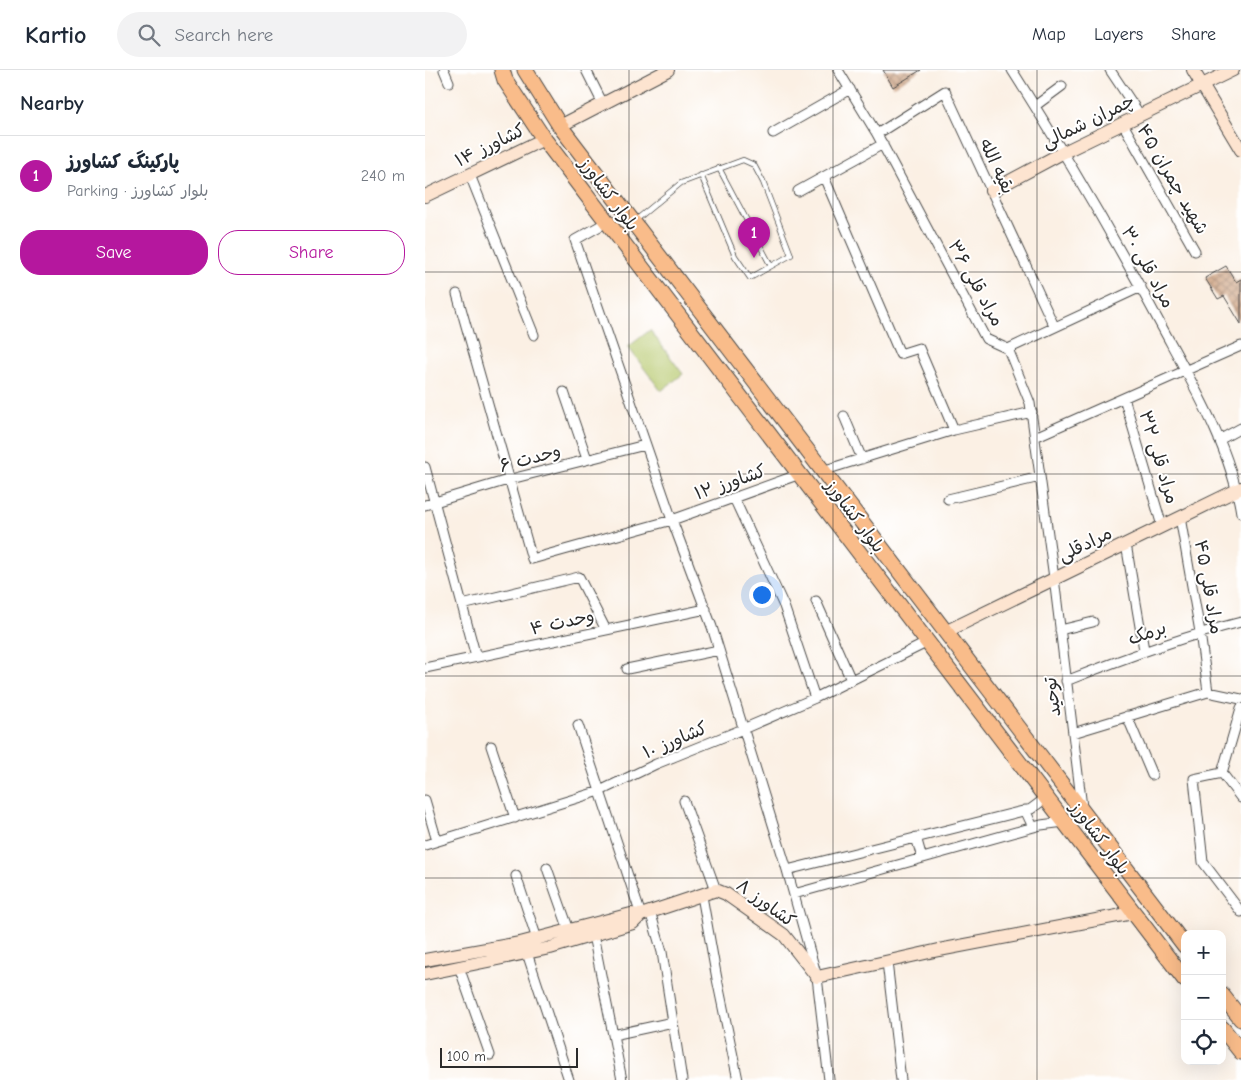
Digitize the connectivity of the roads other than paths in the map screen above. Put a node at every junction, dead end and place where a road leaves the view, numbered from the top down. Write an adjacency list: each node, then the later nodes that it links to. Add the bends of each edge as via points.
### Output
1 (444, 70): 11 (street)
2 (502, 70): 22 (main road, بلوار کشاورز, via 505,80)
3 (525, 70): 19 (main road, بلوار کشاورز)
4 (587, 70): 15 (street)
5 (838, 70): 14 (street, مراد قلی ۳۶)
6 (1012, 70): 16 (street, مراد قلی ۳۰)
7 (1110, 70): 17 (street)
8 (1193, 70): 13 (street)
9 (1233, 70): 13 (street, چمران شمالی)
10 (665, 71): 15 (street)
11 (449, 82)
12 (1061, 86): 16 (street)
13 (1202, 86): 17 (street, چمران شمالی); 24 (street)
14 (850, 89): 20 (street); 21 (street, مراد قلی ۳۶)
15 (603, 104): 19 (street)
16 (1035, 106): 25 (street, مراد قلی ۳۰)
17 (1140, 115): 18 (street, چمران شمالی)
18 (1123, 124): 25 (street, چمران شمالی); 35 (street, شهید چمران ۴۵)
19 (560, 126): 34 (main road, بلوار کشاورز)
20 (773, 133)
21 (877, 134): 23 (street, مراد قلی ۳۶); 31 (street, بقیه الله, via 945,91)
22 (544, 139): 27 (street, کشاورز ۱۴); 33 (main road, بلوار کشاورز)
23 (883, 144): 29 (street); 42 (street, مراد قلی ۳۶, via 986,339)
24 (1241, 150)
25 (1064, 152): 31 (street, چمران شمالی); 37 (street, مراد قلی ۳۰)
26 (719, 168): 28 (lane); 36 (lane); 36 (lane, via 743,160 754,165 791,255)
27 (470, 174): 32 (street, کشاورز ۱۴); 40 (street)
28 (701, 176): 34 (lane, via 681,183); 36 (lane, via 735,256 750,278)
29 (824, 177): 30 (street); 49 (street, via 900,354 919,348)
30 (798, 191)
31 (991, 191): 39 (street, بقیه الله)
32 (425, 196)
33 (607, 222): 52 (street, via 575,240); 57 (main road, بلوار کشاورز)
34 (633, 222): 56 (main road, بلوار کشاورز)
35 (1195, 251)
36 (771, 266)
37 (1141, 287): 39 (street); 43 (street, مراد قلی ۳۰)
38 (457, 294): 59 (street)
39 (1054, 326): 42 (street)
40 (534, 335)
41 (1241, 346): 43 (street)
42 (1008, 348): 46 (street, مراد قلی ۳۶)
43 (1186, 371): 45 (street); 51 (street, مراد قلی ۳۰)
44 (564, 392): 53 (street)
45 (1124, 398): 50 (street); 67 (street, مراد قلی ۳۲)
46 (1032, 412): 49 (street); 50 (street, مراد قلی ۳۶)
47 (844, 416): 54 (street)
48 (1241, 428): 51 (street)
49 (954, 430): 54 (street)
50 (1035, 437): 58 (street, مراد قلی ۳۶)
51 (1219, 440): 60 (street, مراد قلی ۳۰)
52 (645, 445): 53 (street, وحدت ۶); 66 (street)
53 (587, 459): 59 (street, وحدت ۶)
54 (862, 459): 56 (street)
55 (425, 467): 63 (street)
56 (822, 471): 69 (main road, بلوار کشاورز)
57 (800, 474): 61 (street, کشاورز ۱۲); 70 (main road, بلوار کشاورز)
58 (1040, 477): 62 (street); 71 (street, مراد قلی ۳۶)
59 (511, 479): 63 (street, وحدت ۶); 66 (street, کشاورز ۱۲, via 532,559)
60 (1239, 488): 64 (street, مراد قلی ۳۰); 65 (street, مرادقلی)
61 (734, 498): 66 (street, کشاورز ۱۲); 90 (street, via 784,606)
62 (948, 498)
63 (429, 504): 73 (street)
64 (1241, 513)
65 (1180, 517): 67 (street, مرادقلی); 80 (street, مراد قلی ۴۵)
66 (671, 520): 74 (street)
67 (1162, 526): 68 (street, مرادقلی)
68 (1126, 544): 71 (street, مرادقلی); 83 (street)
69 (881, 549): 70 (main road); 79 (main road, بلوار کشاورز)
70 (866, 561): 81 (main road, بلوار کشاورز)
71 (1054, 578): 78 (street, توحید); 79 (street, مرادقلی)
72 (817, 601): 87 (street)
73 (462, 605): 77 (street, via 579,577); 84 (street)
74 (706, 609): 77 (street, وحدت ۴); 82 (street)
75 (1093, 622): 78 (street)
76 (1241, 622): 80 (street, برمک)
77 (606, 630): 84 (street, وحدت ۴)
78 (1060, 630): 88 (street, توحید)
79 (945, 632): 106 (main road, بلوار کشاورز)
80 (1201, 632): 83 (street, برمک); 89 (street, مراد قلی ۴۵)
81 (928, 642): 87 (street, کشاورز ۱۰); 101 (main road, بلوار کشاورز)
82 (719, 650): 86 (street); 95 (street)
83 (1144, 650): 88 (street, برمک)
84 (476, 657): 85 (street, وحدت ۴)
85 (425, 668)
86 (627, 669)
87 (851, 680): 90 (street, کشاورز ۱۰)
88 (1066, 681): 96 (street, توحید)
89 (1208, 692): 91 (street); 93 (street)
90 (815, 698): 95 (street, کشاورز ۱۰)
91 (1241, 699)
92 (1241, 708): 98 (street)
93 (1127, 716): 96 (street); 99 (street)
94 (578, 725): 100 (street)
95 (743, 729): 100 (street, کشاورز ۱۰); 115 (street)
96 (1073, 733): 106 (street, توحید)
97 (491, 746): 107 (street)
98 (1222, 773): 102 (street); 120 (street, via 1194,779 1203,862)
99 (1152, 776)
100 (600, 791): 107 (street, کشاورز ۱۰); 121 (street)
101 (1046, 798): 105 (street); 108 (main road, بلوار کشاورز)
102 (1241, 798)
103 (425, 800): 111 (street)
104 (684, 801): 117 (street)
105 (1025, 810): 109 (street); 110 (street)
106 (1082, 811): 126 (main road, بلوار کشاورز)
107 (515, 818): 111 (street, کشاورز ۱۰)
108 (1063, 822): 109 (street); 122 (main road, بلوار کشاورز)
109 (1033, 827): 113 (street)
110 (917, 837): 113 (street); 115 (street)
111 (437, 842): 112 (street, کشاورز ۱۰)
112 (425, 845)
113 (922, 858): 118 (street)
114 (547, 868): 123 (street)
115 (787, 870): 118 (street)
116 (517, 876): 125 (street)
117 (716, 890): 119 (street, کشاورز ۸); 133 (street, کشاورز ۸, via 727,894 783,935)
118 (794, 894): 133 (street)
119 (702, 896): 121 (street, کشاورز ۸); 144 (street)
120 (1241, 912)
121 (646, 913): 124 (street, کشاورز ۸, via 631,914); 136 (street, via 662,952)
122 (1133, 913): 129 (street); 132 (main road, بلوار کشاورز)
123 (569, 930): 124 (street, کشاورز ۸); 125 (street, کشاورز ۸)
124 (592, 930): 127 (street); 138 (street)
125 (537, 939): 128 (street, کشاورز ۸)
126 (1181, 941)
127 (527, 953): 130 (street); 141 (street)
128 (425, 960)
129 (887, 962): 133 (street); 146 (street)
130 (459, 967): 131 (street); 140 (street)
131 (425, 974)
132 (1181, 975)
133 (817, 976): 145 (street)
134 (1226, 999): 135 (main road)
135 (1241, 1019)
136 (673, 1022): 138 (street); 143 (street)
137 (1226, 1033): 139 (main road)
138 (613, 1035): 142 (street)
139 (1241, 1052)
140 (489, 1055)
141 (569, 1080)
142 (622, 1080)
143 (682, 1080)
144 (738, 1080)
145 (829, 1080)
146 (901, 1080)

